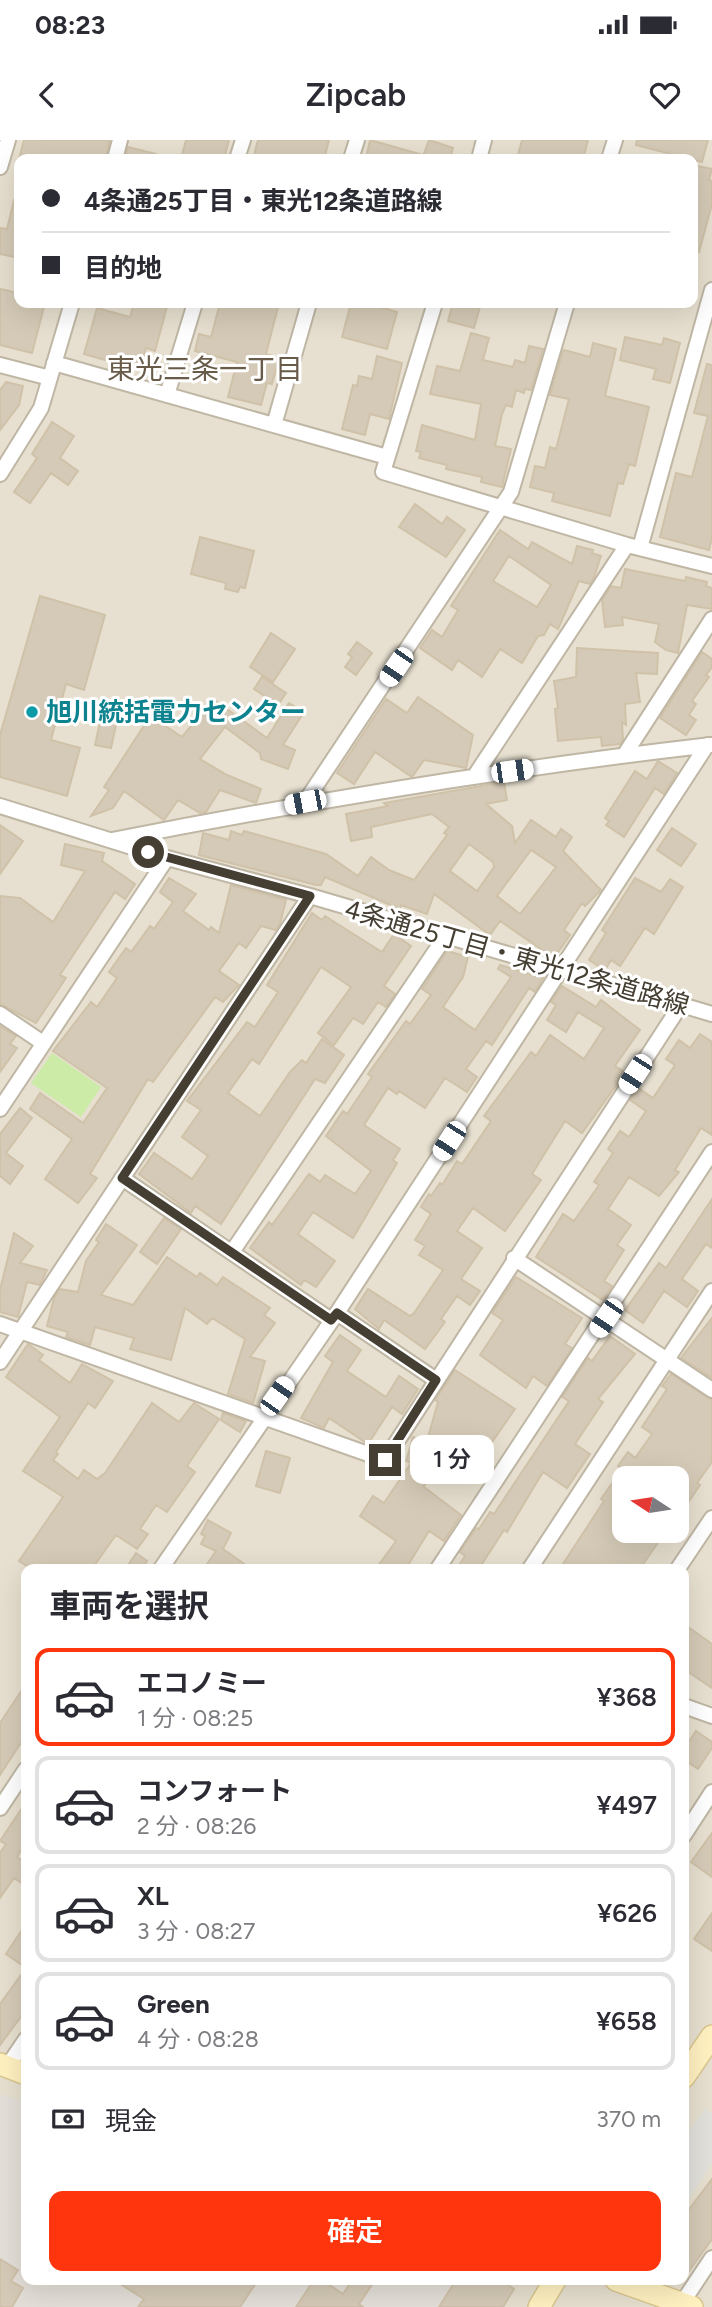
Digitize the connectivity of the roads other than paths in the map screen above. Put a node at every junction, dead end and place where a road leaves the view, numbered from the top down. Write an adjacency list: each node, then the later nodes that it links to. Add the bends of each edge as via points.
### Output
1 (8, 140): 2 (street)
2 (0, 167)
3 (711, 296): 17 (street)
4 (70, 308): 9 (street)
5 (193, 308): 12 (street)
6 (308, 308): 13 (street)
7 (433, 308): 14 (street)
8 (566, 308): 16 (street, via 511,492)
9 (54, 363): 11 (street); 12 (street)
10 (0, 365): 11 (street)
11 (50, 378): 15 (street, via 41,408)
12 (167, 395): 13 (street)
13 (274, 425): 14 (street)
14 (387, 457): 16 (street, via 383,472)
15 (0, 474)
16 (501, 508): 17 (street); 23 (street)
17 (634, 547): 18 (street); 22 (street)
18 (712, 566)
19 (712, 619): 21 (street)
20 (710, 745): 21 (street); 29 (street)
21 (625, 754): 22 (street)
22 (474, 777): 23 (street)
23 (305, 802): 25 (street)
24 (0, 806): 25 (street, 4条通25丁目・東光12条道路線)
25 (108, 841): 26 (street, 4条通25丁目・東光12条道路線)
26 (167, 858): 27 (street, 4条通25丁目・東光12条道路線); 33 (street)
27 (310, 896): 28 (street, 4条通25丁目・東光12条道路線); 36 (street)
28 (445, 937): 29 (street, 4条通25丁目・東光12条道路線); 37 (street)
29 (562, 972): 30 (street, 4条通25丁目・東光12条道路線); 40 (street)
30 (680, 1006): 32 (street, 4条通25丁目・東光12条道路線); 38 (street)
31 (0, 1014): 33 (street)
32 (712, 1014)
33 (43, 1043): 34 (street)
34 (0, 1109)
35 (712, 1152): 41 (street)
36 (122, 1178): 37 (street); 43 (street)
37 (232, 1252): 40 (street)
38 (514, 1258): 41 (street); 46 (street)
39 (712, 1291): 44 (street)
40 (334, 1316): 46 (street); 48 (street)
41 (606, 1318): 44 (street); 51 (street)
42 (0, 1324): 43 (street)
43 (20, 1331): 45 (street); 48 (street)
44 (667, 1360): 47 (street); 52 (street)
45 (0, 1362)
46 (436, 1380): 48 (street, via 385,1460)
47 (712, 1390)
48 (263, 1416): 50 (street)
49 (712, 1518): 53 (street)
50 (164, 1564)
51 (442, 1564)
52 (533, 1564)
53 (681, 1564)
54 (689, 1708): 55 (street)
55 (712, 1716)
56 (21, 1776): 58 (street)
57 (712, 1792): 59 (street)
58 (0, 1808)
59 (689, 1827)
60 (712, 2036): 63 (street)
61 (21, 2049): 62 (street)
62 (11, 2068)
63 (689, 2070)
64 (712, 2258): 67 (street)
65 (552, 2285): 68 (street)
66 (629, 2285): 67 (street)
67 (687, 2305)
68 (539, 2307)

